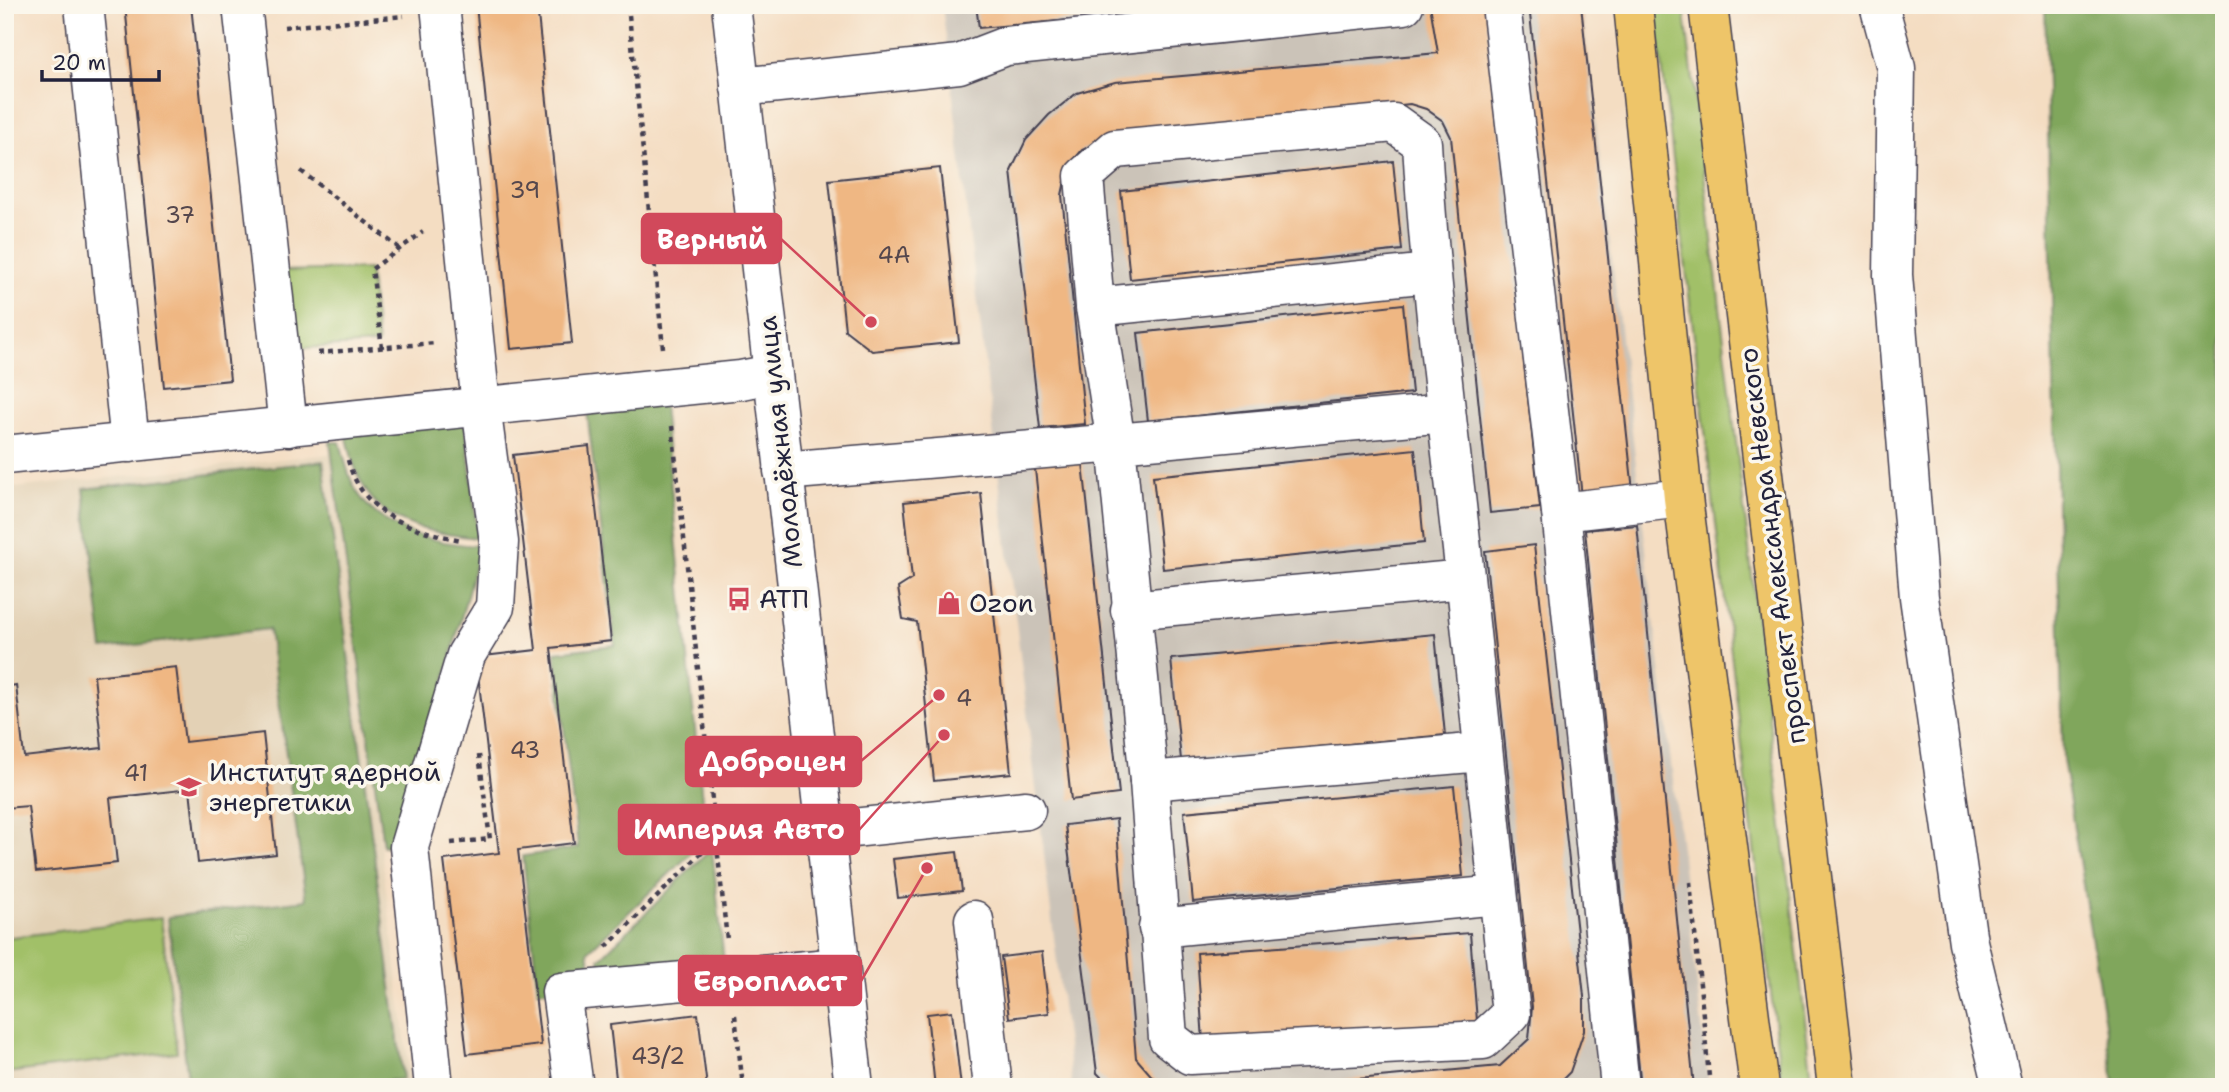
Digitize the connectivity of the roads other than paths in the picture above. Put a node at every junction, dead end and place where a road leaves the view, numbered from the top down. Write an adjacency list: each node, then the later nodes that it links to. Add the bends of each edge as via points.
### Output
1 (85, 5): 17 (street)
2 (731, 5): 10 (street, Молодёжная улица)
3 (1404, 5): 10 (street, via 1006,46 959,64)
4 (1501, 5): 22 (street)
5 (1633, 5): 21 (main road)
6 (1708, 5): 39 (main road, проспект Александра Невского)
7 (1878, 5): 40 (street, via 1896,68 1894,275 1919,597 1968,942)
8 (441, 9): 14 (street)
9 (243, 18): 16 (street)
10 (740, 88): 13 (street, Молодёжная улица)
11 (1430, 273): 12 (street); 12 (street, via 1422,143 1394,123 1115,149 1084,176); 15 (street)
12 (1095, 307): 18 (street)
13 (772, 374): 14 (street); 20 (street, Молодёжная улица)
14 (481, 406): 16 (street); 33 (street, via 499,542 495,607 466,655 409,847)
15 (1446, 413): 18 (street); 23 (street)
16 (288, 427): 17 (street)
17 (130, 443): 19 (street)
18 (1116, 443): 20 (street); 24 (street)
19 (5, 455)
20 (783, 471): 28 (street, Молодёжная улица)
21 (1684, 498): 22 (street); 38 (main road)
22 (1561, 512): 37 (street)
23 (1465, 579): 24 (street); 25 (street)
24 (1130, 610): 26 (street)
25 (1482, 752): 26 (street); 29 (street)
26 (1149, 781): 31 (street)
27 (1026, 810): 28 (street)
28 (824, 831): 32 (street, Молодёжная улица)
29 (1498, 895): 31 (street); 31 (street, via 1511,1014 1483,1040 1190,1055 1168,1038)
30 (974, 920): 36 (street)
31 (1158, 928)
32 (840, 967): 34 (street, via 561,992); 35 (street, Молодёжная улица)
33 (434, 1087)
34 (574, 1087)
35 (854, 1087)
36 (993, 1087)
37 (1620, 1087)
38 (1759, 1087)
39 (1837, 1087)
40 (2003, 1087)

